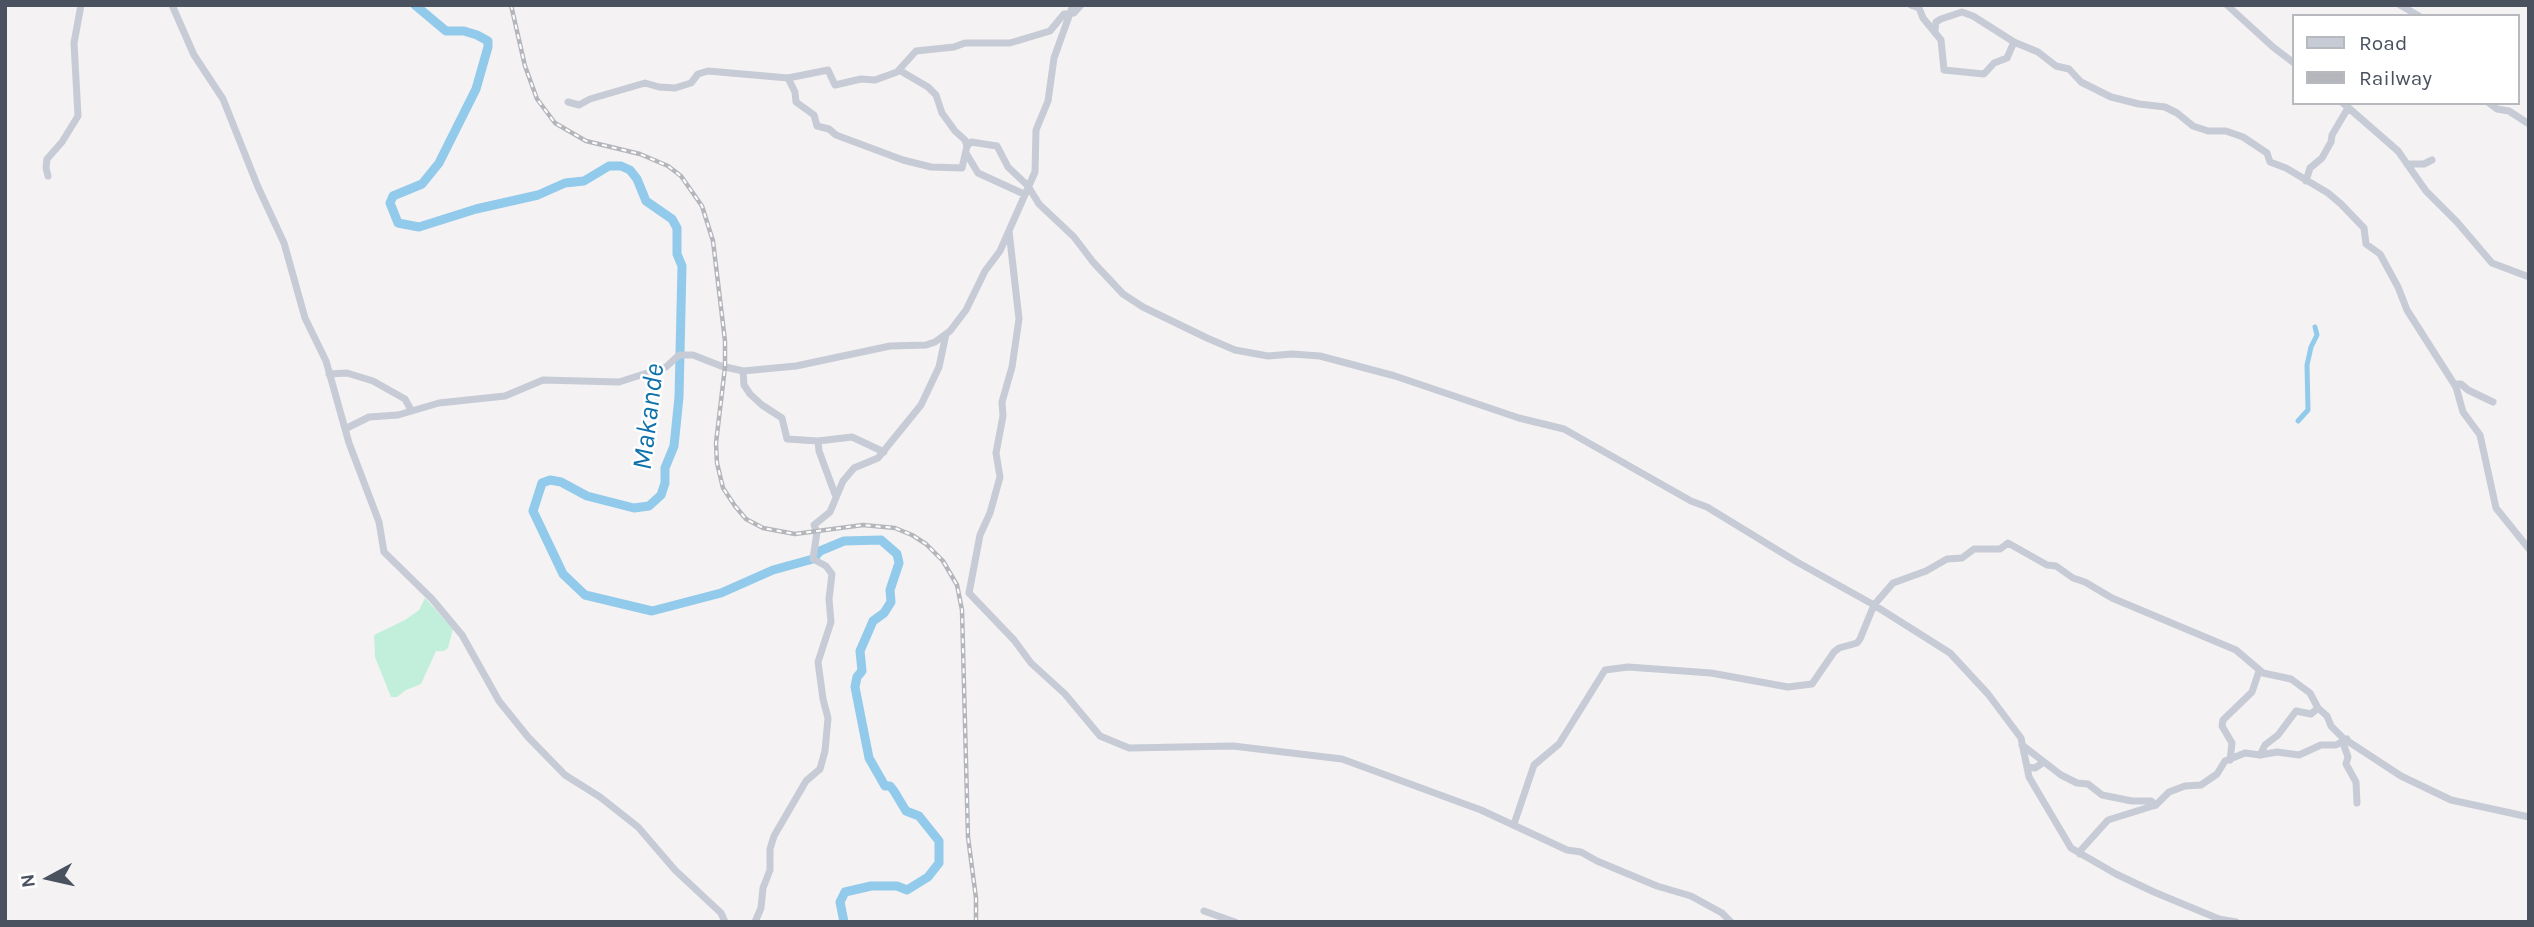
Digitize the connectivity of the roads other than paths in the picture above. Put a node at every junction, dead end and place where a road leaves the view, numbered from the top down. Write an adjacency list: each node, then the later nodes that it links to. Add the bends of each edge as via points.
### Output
1 (81, 5): 21 (street, via 74,43 78,116 47,159)
2 (172, 5): 29 (street, via 194,55 226,105 287,251 305,318 323,351)
3 (1081, 5): 7 (street, via 1075,12)
4 (1911, 5): 9 (street, via 1920,8)
5 (2227, 5): 11 (street)
6 (2400, 5): 8 (street)
7 (1072, 9): 12 (street, via 1052,30 1010,43 965,43 916,51); 23 (street, via 1057,46 1049,97 1036,130 1035,172)
8 (2416, 14)
9 (1935, 30): 10 (street, via 1936,22 1962,12); 10 (street, via 1941,40 1944,70 1983,74 2007,58)
10 (2014, 42): 22 (street, via 2069,69 2081,82 2111,97 2165,107 2193,126 2243,136 2267,153 2270,162)
11 (2292, 61)
12 (899, 70): 13 (street, via 875,80 836,85 828,70); 18 (street, via 936,94 942,113 965,140)
13 (788, 78): 14 (street, via 708,71 675,88 643,83 579,105); 18 (street, via 797,103 814,115 817,126 836,135 931,167 963,168)
14 (568, 102)
15 (2346, 105): 20 (street); 22 (street, via 2331,142 2310,168)
16 (2491, 105): 17 (street)
17 (2529, 124)
18 (966, 150): 23 (street, via 974,141 998,146 1008,167); 24 (street, via 978,173)
19 (2432, 160): 20 (street)
20 (2407, 164): 26 (street, via 2492,263)
21 (48, 176)
22 (2306, 181): 30 (street, via 2328,193 2364,228 2366,244 2380,254 2407,310)
23 (1028, 186): 24 (street); 38 (street, via 1039,204 1123,294 1170,321 1235,350 1274,357 1320,356 1564,429)
24 (1024, 194): 25 (street)
25 (1009, 232): 27 (street, via 966,310); 50 (street, via 1019,319 1002,402 996,453 1000,477 980,535 971,597 1065,694 1092,729 1118,746 1233,746 1342,759)
26 (2529, 276)
27 (946, 334): 28 (street, via 926,345 890,346 801,366); 35 (street, via 931,389)
28 (744, 371): 32 (street, via 693,355 678,355 666,367 619,382 545,380 505,396); 34 (street, via 750,394 782,418 786,438)
29 (329, 374): 32 (street, via 347,373 373,381 405,399); 33 (street)
30 (2454, 384): 31 (street); 37 (street, via 2463,412 2480,435 2496,508)
31 (2493, 402)
32 (411, 410): 33 (street, via 365,418)
33 (345, 429): 53 (street, via 379,522 385,554 462,635 513,720 565,775 638,827)
34 (818, 440): 35 (street, via 852,437); 36 (street)
35 (884, 452): 36 (street, via 855,467)
36 (836, 497): 54 (street, via 830,512 814,527 813,559 832,574 831,622 818,662 828,718 825,751 820,769 806,781 774,836)
37 (2529, 549)
38 (1874, 604): 39 (street, via 1895,581 1947,559 1962,558 1974,548 2000,549 2008,543 2112,598 2236,650); 42 (street, via 1950,653 1988,694); 50 (street, via 1857,643 1834,652 1812,684 1788,687 1711,673 1628,667 1605,670 1559,744 1534,765)
39 (2259, 671): 40 (street, via 2291,680 2309,693); 44 (street, via 2252,692 2223,720 2232,743)
40 (2318, 708): 41 (street); 43 (street, via 2311,714 2297,711)
41 (2345, 741): 43 (street, via 2298,755); 47 (street); 49 (street, via 2451,800)
42 (2022, 745): 45 (street); 46 (street)
43 (2260, 755): 44 (street, via 2245,753)
44 (2230, 760): 48 (street, via 2201,785 2169,792)
45 (2044, 762): 46 (street); 48 (street, via 2102,795)
46 (2027, 768): 51 (street, via 2071,848)
47 (2357, 803)
48 (2156, 805): 51 (street, via 2108,820)
49 (2529, 817)
50 (1514, 824): 56 (street, via 1567,850 1691,897 1722,912)
51 (2081, 854): 57 (street, via 2154,892)
52 (1204, 911): 55 (street)
53 (725, 922)
54 (755, 922)
55 (1235, 922)
56 (1731, 922)
57 (2236, 922)

